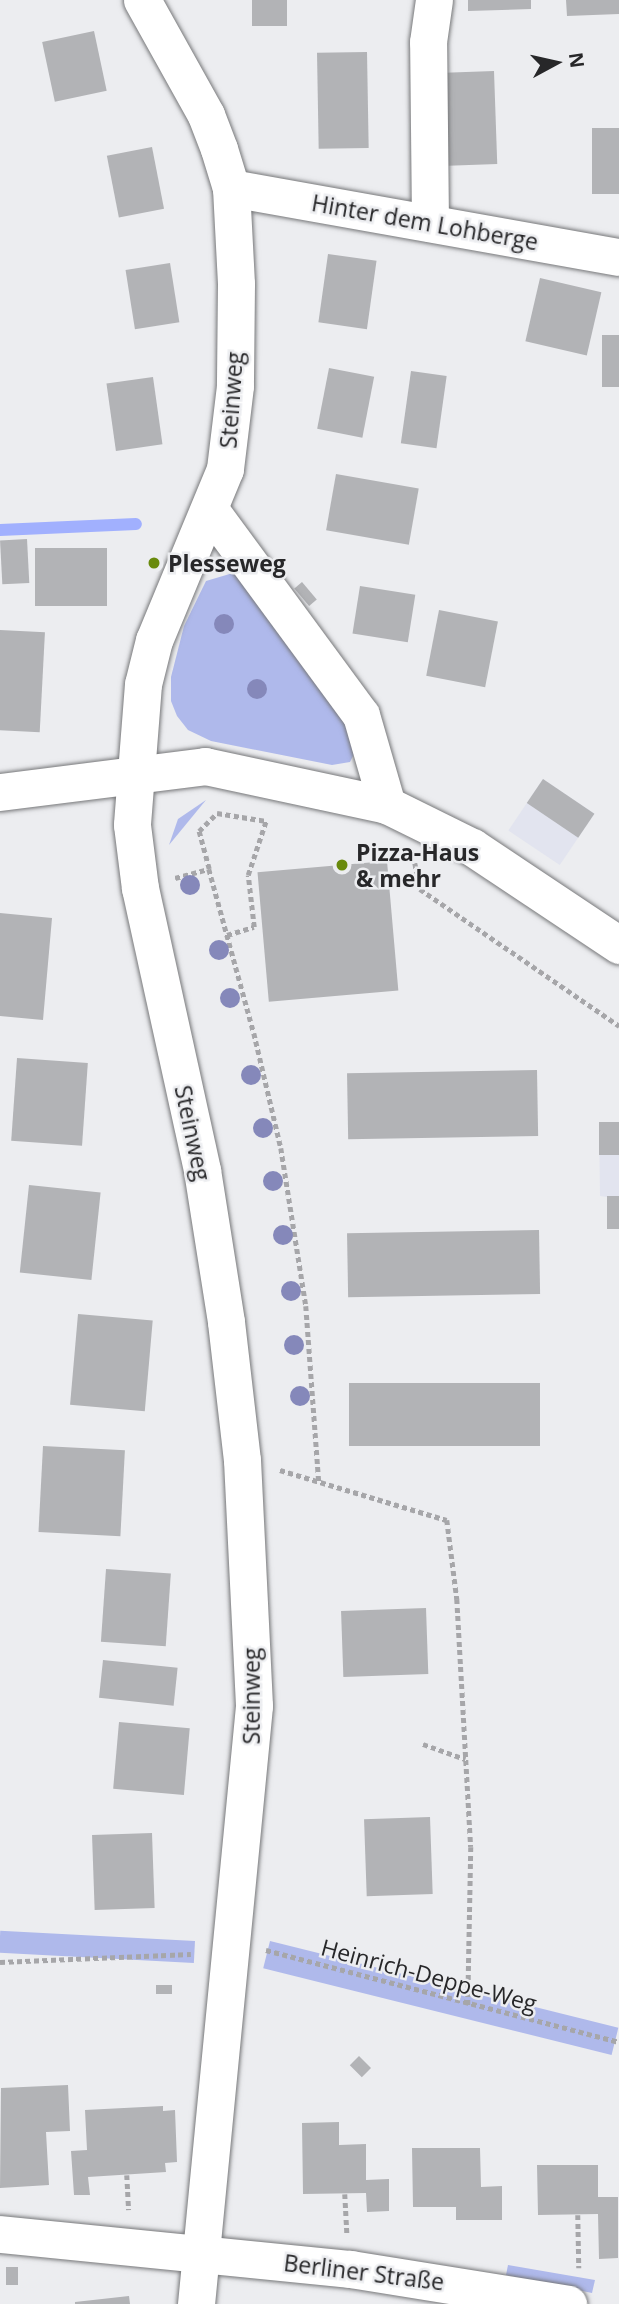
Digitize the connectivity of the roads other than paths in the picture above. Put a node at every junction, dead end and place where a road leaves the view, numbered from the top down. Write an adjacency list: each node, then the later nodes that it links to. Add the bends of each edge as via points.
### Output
1 (142, 0): 3 (street, Steinweg, via 206,115)
2 (434, 0): 4 (street, via 428,41)
3 (231, 188): 4 (street, Hinter dem Lohberge); 6 (street, Steinweg, via 236,284 233,425)
4 (430, 223): 5 (street, Hinter dem Lohberge)
5 (619, 257)
6 (211, 511): 7 (street, Steinweg, via 166,602 154,640 143,684); 9 (street, via 361,715)
7 (136, 774): 8 (street); 9 (street, via 205,766); 12 (street, Steinweg, via 132,825 140,888 202,1170 242,1460 254,1706)
8 (0, 793)
9 (387, 805): 10 (street, via 472,847)
10 (619, 945)
11 (0, 2234): 12 (street, Berliner Straße)
12 (200, 2252): 14 (street, Berliner Straße); 15 (street, Steinweg)
13 (574, 2291): 14 (street, Berliner Straße)
14 (439, 2293)
15 (196, 2304)

